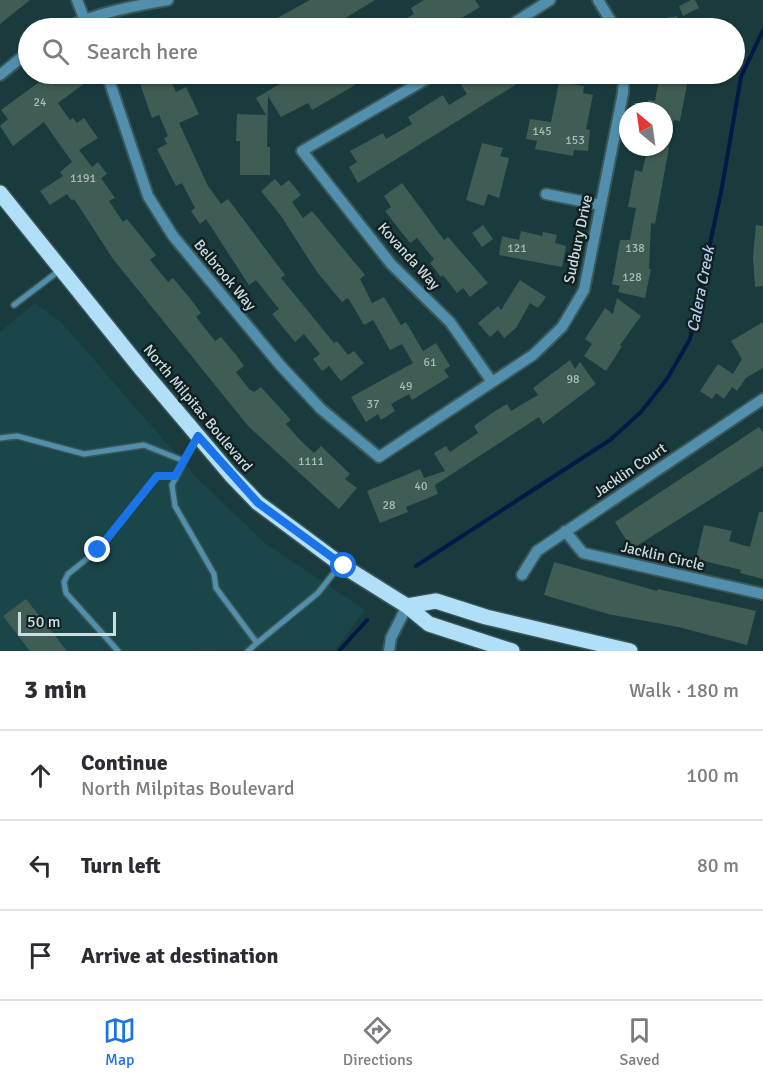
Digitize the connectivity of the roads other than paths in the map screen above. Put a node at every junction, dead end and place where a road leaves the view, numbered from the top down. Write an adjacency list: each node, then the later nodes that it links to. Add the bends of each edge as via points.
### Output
1 (77, 0): 5 (street)
2 (168, 0): 6 (street)
3 (550, 0): 7 (street)
4 (598, 0): 8 (street)
5 (84, 18)
6 (106, 18)
7 (522, 18)
8 (609, 18)
9 (18, 60): 10 (street)
10 (0, 75)
11 (110, 84): 23 (street, Belbrook Way, via 148,196 173,236 315,402)
12 (418, 84): 19 (street, Kovanda Way, via 303,151 391,264 450,322)
13 (623, 84): 16 (street, Sudbury Drive)
14 (0, 193): 17 (main road, North Milpitas Boulevard)
15 (546, 194): 16 (street)
16 (601, 205): 19 (street, Sudbury Drive, via 584,290 562,327 533,355)
17 (61, 269): 18 (lane); 21 (main road, North Milpitas Boulevard)
18 (14, 305)
19 (492, 382): 23 (street, Sudbury Drive)
20 (763, 399): 26 (street, Jacklin Court)
21 (198, 436): 24 (lane); 27 (main road, North Milpitas Boulevard, via 258,503)
22 (0, 438): 24 (lane, via 17,436 84,454 144,445)
23 (379, 457)
24 (183, 461): 25 (lane)
25 (175, 476): 31 (lane, via 172,496 177,512 214,574 216,588); 32 (lane, via 157,476 98,550 68,574 64,582 66,593)
26 (566, 531): 28 (street, Jacklin Court, via 537,551); 29 (street, Jacklin Circle, via 583,553)
27 (340, 564): 30 (main road, North Milpitas Boulevard); 31 (lane, via 318,593)
28 (522, 574)
29 (763, 594)
30 (406, 606): 34 (street); 35 (main road, North Milpitas Boulevard, via 429,624); 36 (main road, via 436,602)
31 (257, 643): 33 (lane)
32 (118, 651)
33 (248, 651)
34 (389, 651)
35 (512, 651)
36 (630, 651)

